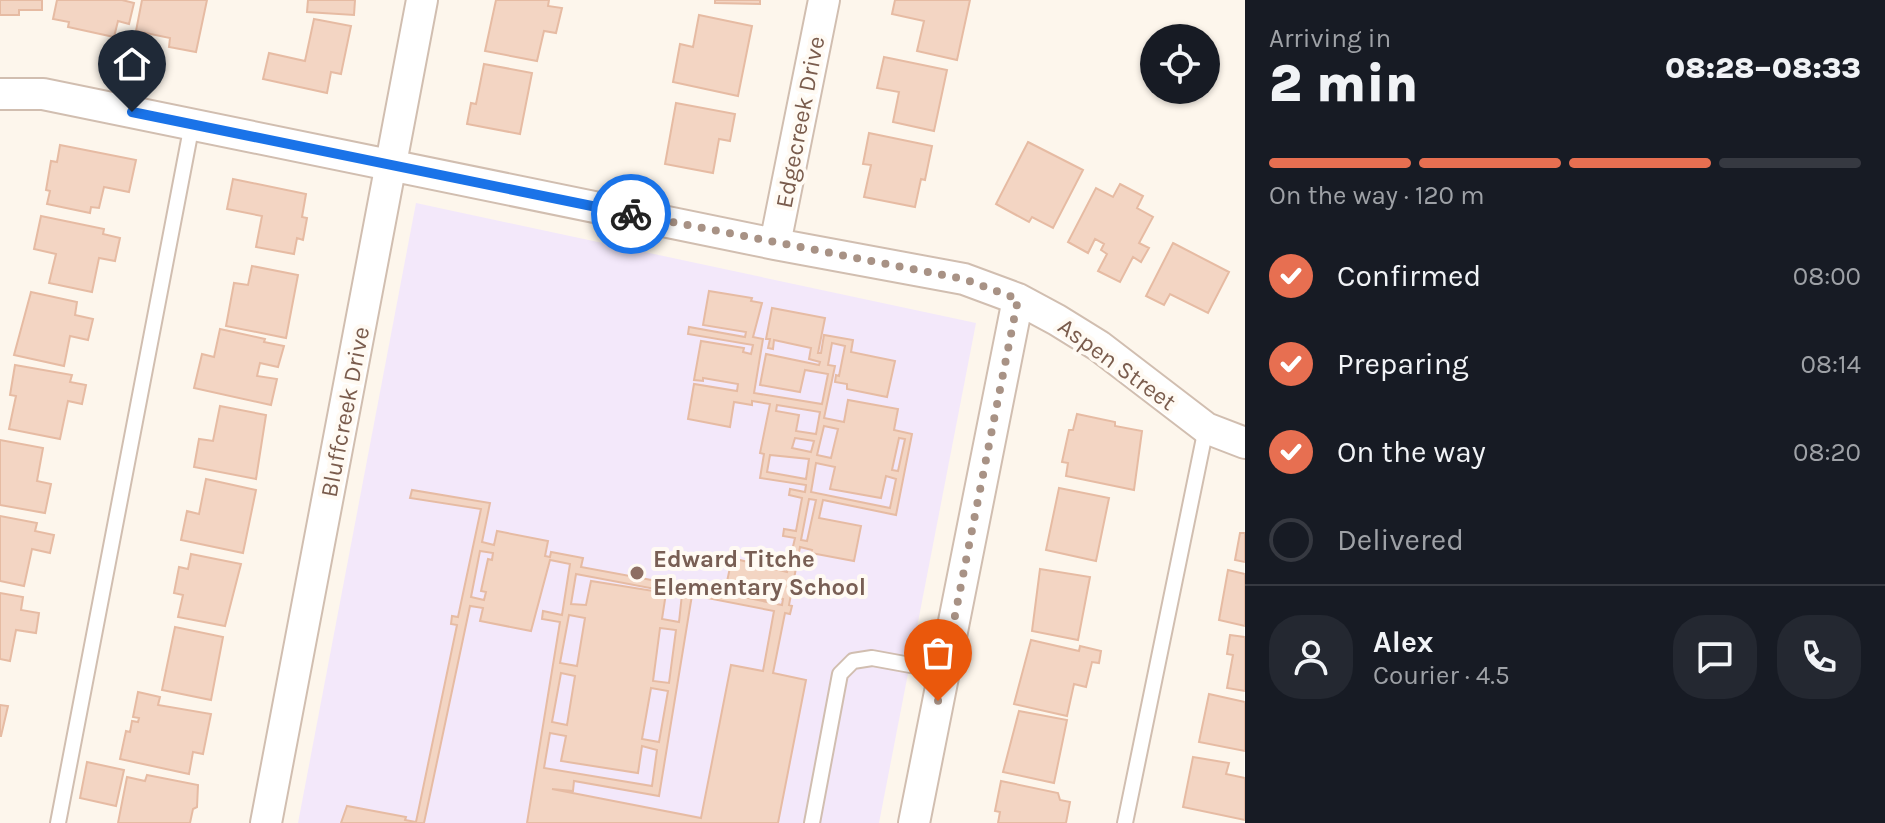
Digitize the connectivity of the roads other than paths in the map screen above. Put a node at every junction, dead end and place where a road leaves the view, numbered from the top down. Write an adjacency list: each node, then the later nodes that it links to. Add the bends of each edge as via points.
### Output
1 (422, 0): 5 (street, Bluffcreek Drive)
2 (824, 0): 6 (street, Edgecreek Drive)
3 (0, 94): 4 (street, Aspen Street, via 43,94)
4 (192, 124): 5 (street, Aspen Street); 11 (lane)
5 (392, 164): 6 (street, Aspen Street); 12 (street, Bluffcreek Drive)
6 (775, 244): 7 (street, Aspen Street, via 964,279)
7 (1018, 299): 8 (street, Aspen Street, via 1099,346); 10 (street)
8 (1206, 428): 9 (street, Aspen Street); 15 (lane)
9 (1245, 443)
10 (943, 671): 13 (lane, via 872,658 853,661 840,674); 14 (street)
11 (58, 823)
12 (266, 823)
13 (812, 823)
14 (914, 823)
15 (1125, 823)

